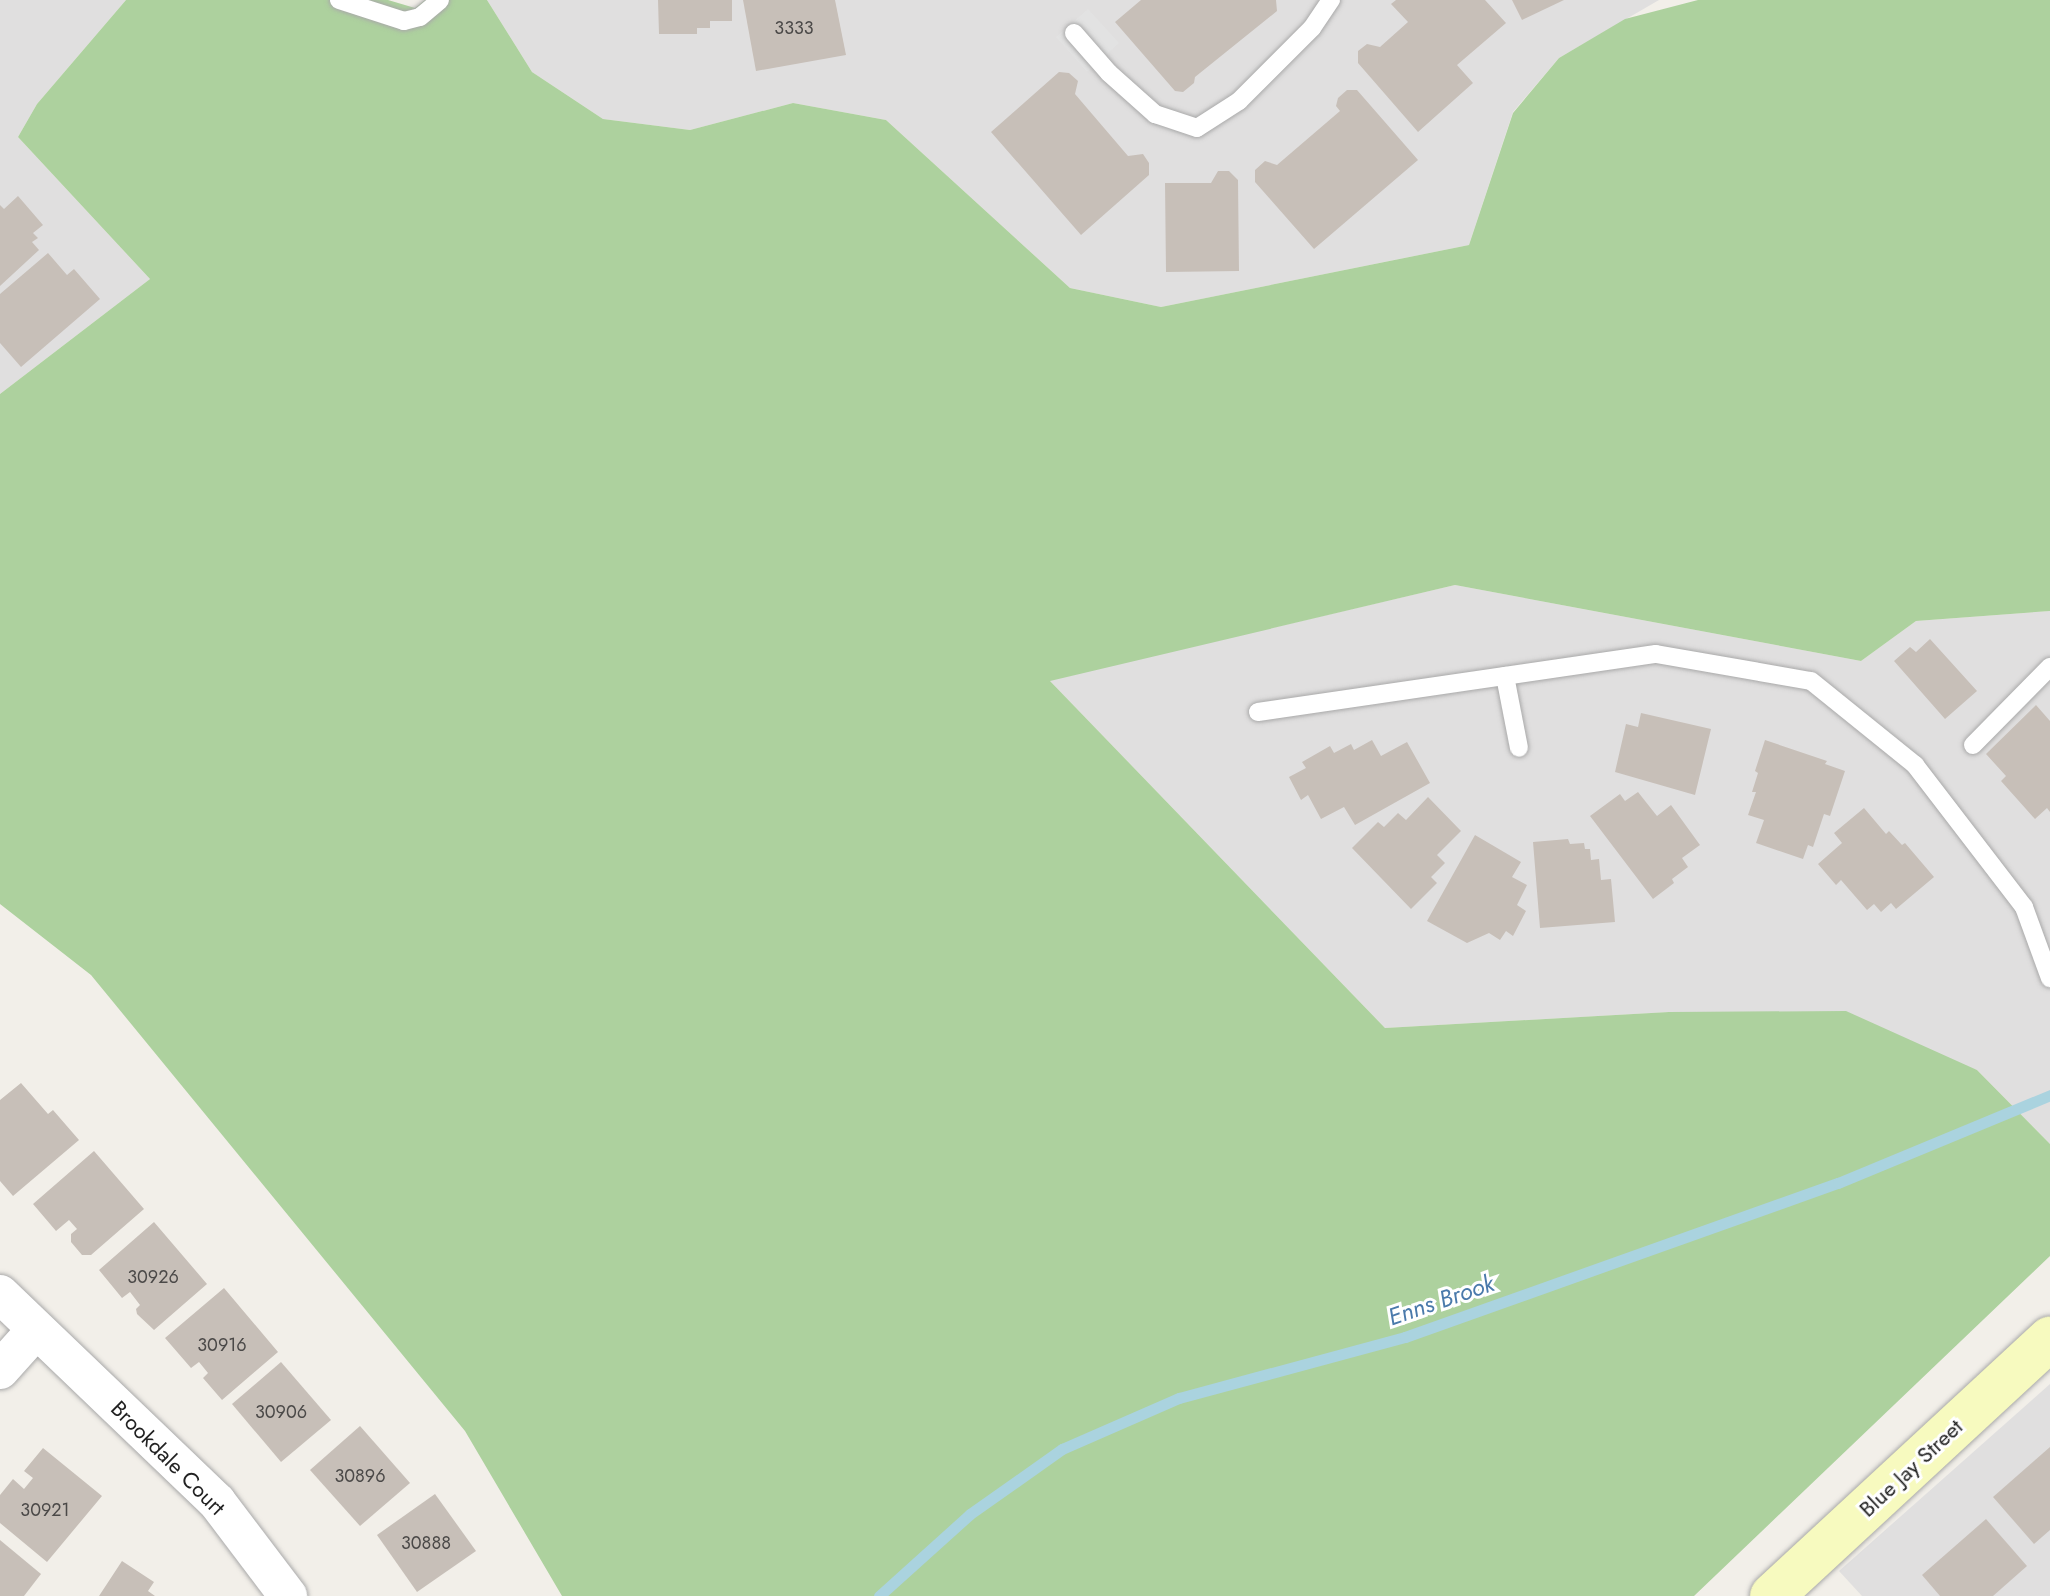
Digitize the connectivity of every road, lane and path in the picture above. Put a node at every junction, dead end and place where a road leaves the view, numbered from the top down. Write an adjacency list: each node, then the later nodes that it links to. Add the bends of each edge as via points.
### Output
1 (339, 0): 2 (lane, via 404,21 420,17)
2 (440, 0)
3 (1331, 0): 4 (lane, via 1312,28 1239,101 1197,128 1155,114)
4 (1074, 33)
5 (2050, 667): 8 (lane)
6 (1505, 676): 7 (lane); 9 (lane); 10 (lane, via 1656,654 1811,681 1915,765 2024,907)
7 (1258, 712)
8 (1973, 745)
9 (1519, 748)
10 (2050, 978)
11 (0, 1294): 12 (street, Brookdale Court)
12 (35, 1331): 14 (street); 15 (street, Brookdale Court, via 217,1502)
13 (2050, 1339): 16 (street, Blue Jay Street)
14 (0, 1370)
15 (288, 1596)
16 (1772, 1596)

